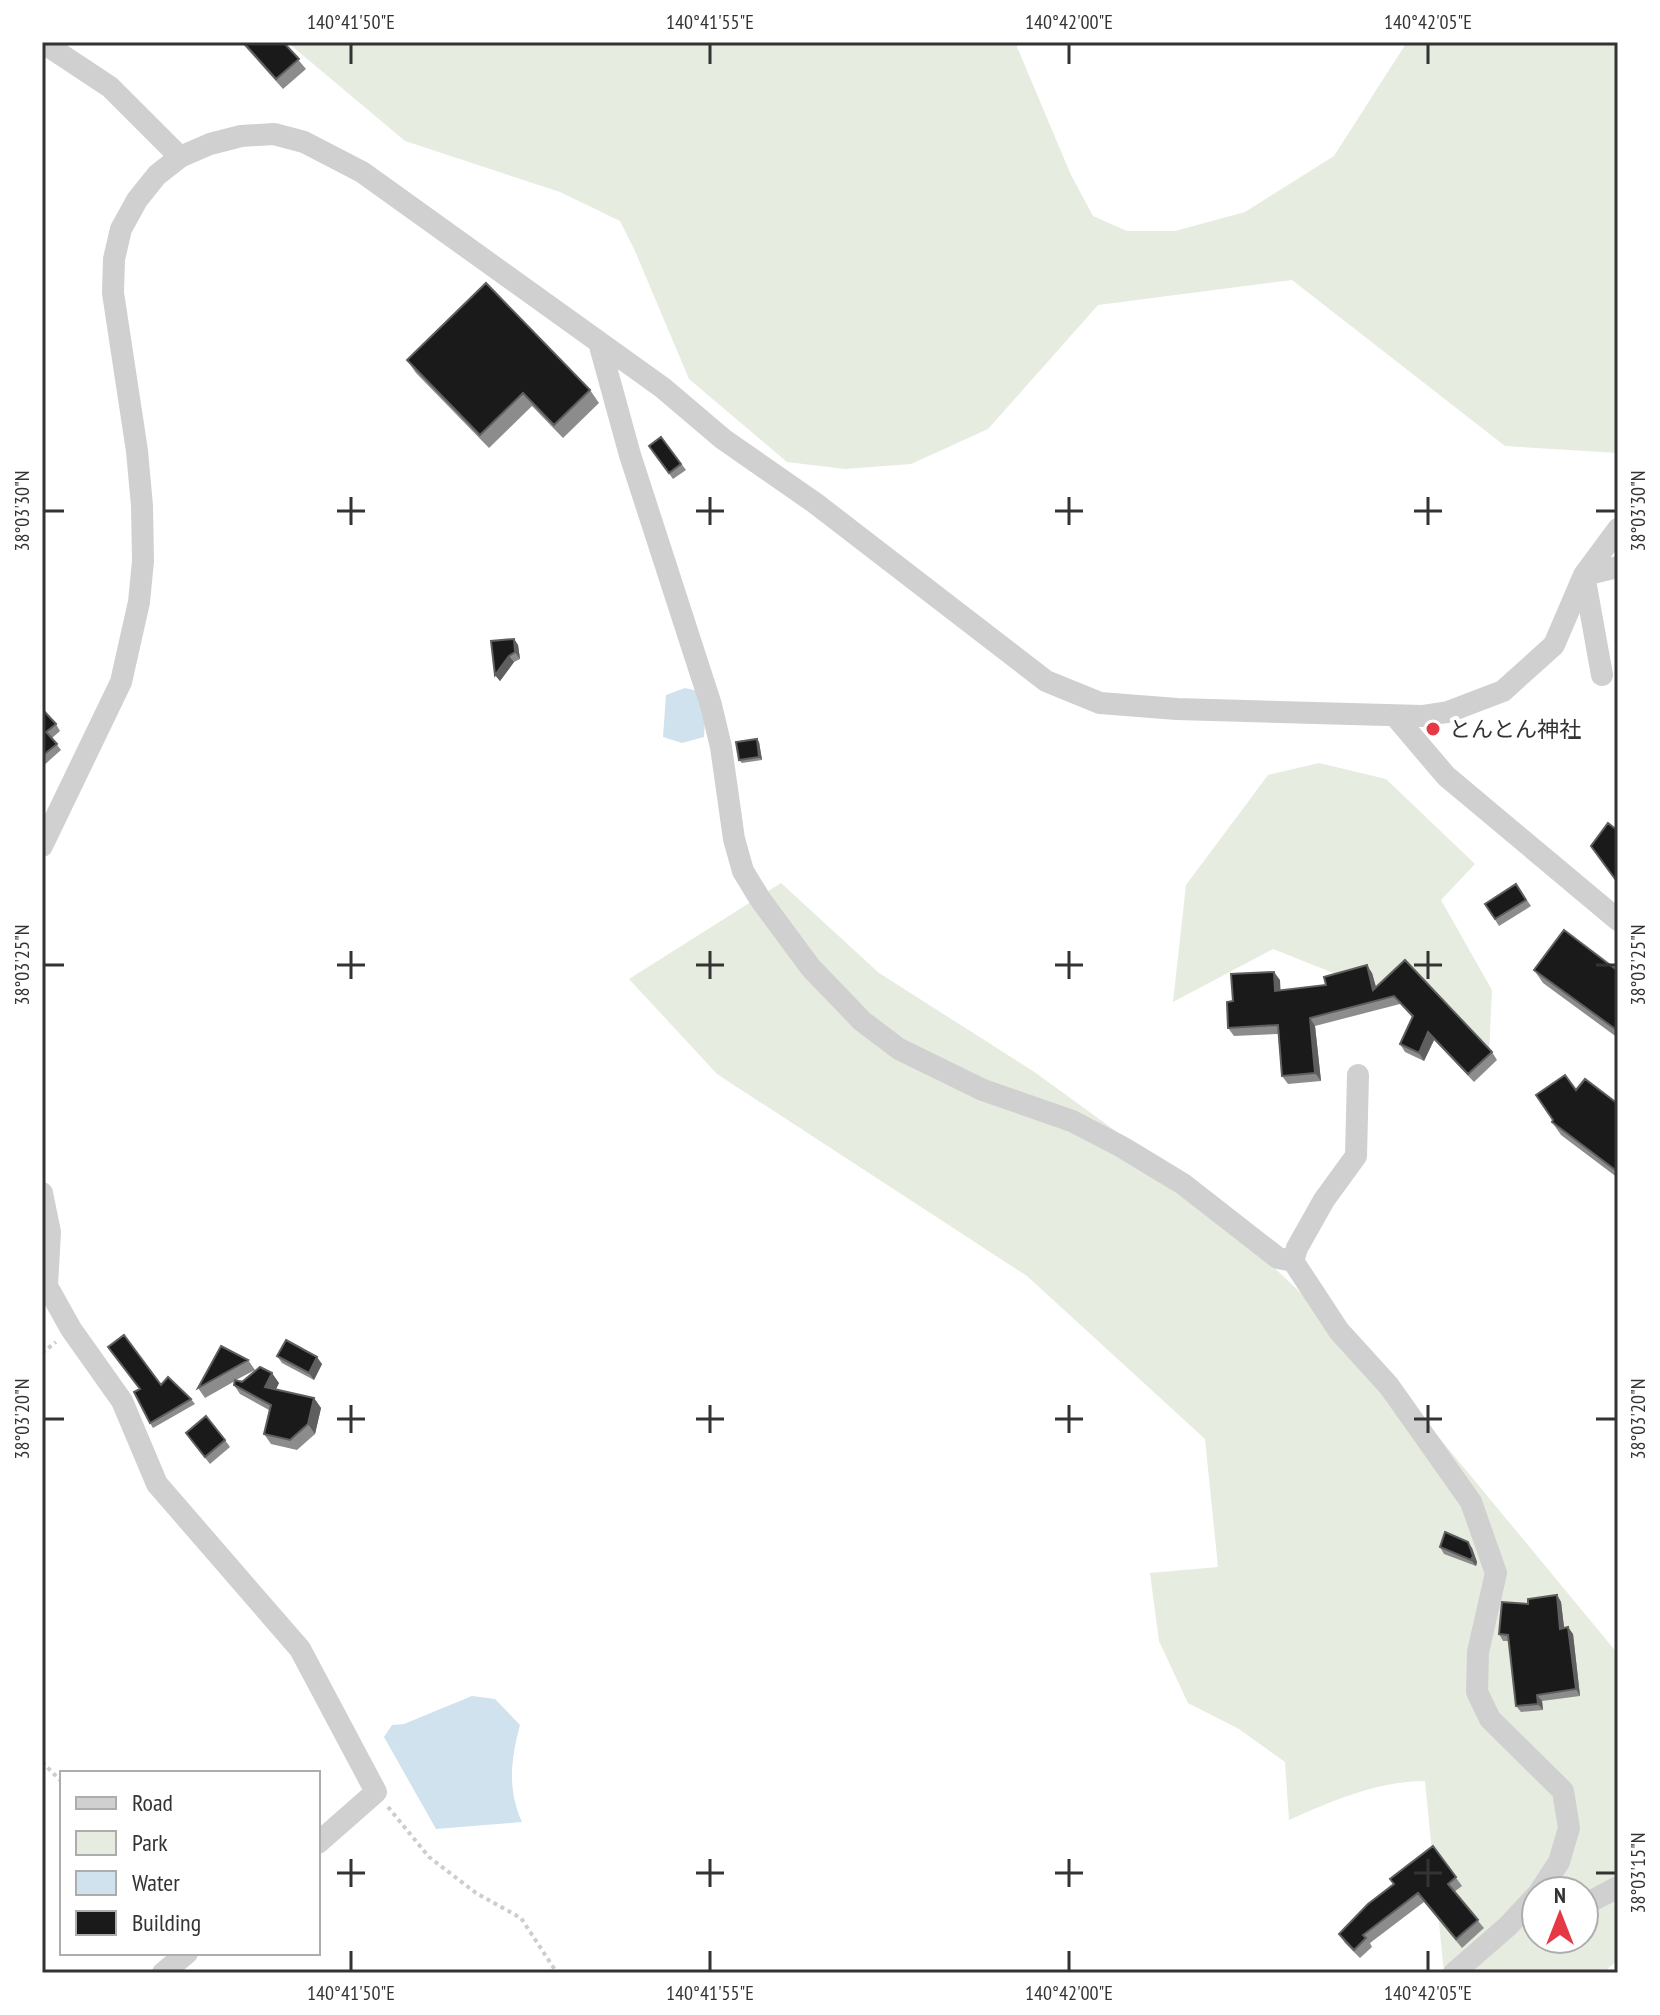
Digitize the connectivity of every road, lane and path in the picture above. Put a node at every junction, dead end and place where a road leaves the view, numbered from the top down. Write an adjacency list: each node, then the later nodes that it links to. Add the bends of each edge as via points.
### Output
1 (42, 42): 2 (street, via 110,87)
2 (180, 157): 3 (street, via 241,136 274,134 304,142 362,172); 9 (street, via 137,200 121,229 114,259 113,293 142,506 139,602 121,682)
3 (600, 346): 8 (street, via 663,388 723,439 1046,681 1100,703); 13 (street, via 711,705 743,871 811,968 862,1021 899,1049 1122,1147 1183,1184 1278,1258)
4 (1618, 529): 6 (street)
5 (1618, 567): 6 (street)
6 (1584, 575): 7 (street); 8 (street, via 1554,645 1503,691 1448,712)
7 (1602, 675)
8 (1395, 716): 10 (street, via 1446,776)
9 (42, 846)
10 (1618, 920)
11 (1358, 1075): 13 (street, via 1356,1156 1324,1200)
12 (42, 1193): 16 (street, via 50,1232 47,1286 122,1401 157,1484 300,1649)
13 (1293, 1261): 18 (street, via 1339,1331 1369,1362 1471,1502 1496,1573 1478,1652 1477,1692 1490,1719 1563,1791 1569,1828)
14 (42, 1762): 15 (path)
15 (60, 1780)
16 (376, 1792): 17 (street); 26 (path, via 429,1857 476,1893 521,1918)
17 (320, 1841)
18 (1550, 1875)
19 (1618, 1887): 20 (street)
20 (1600, 1897)
21 (1520, 1913): 23 (street)
22 (1520, 1924): 23 (street)
23 (1508, 1926): 27 (street)
24 (185, 1955): 25 (street)
25 (163, 1973)
26 (557, 1973)
27 (1454, 1973)

